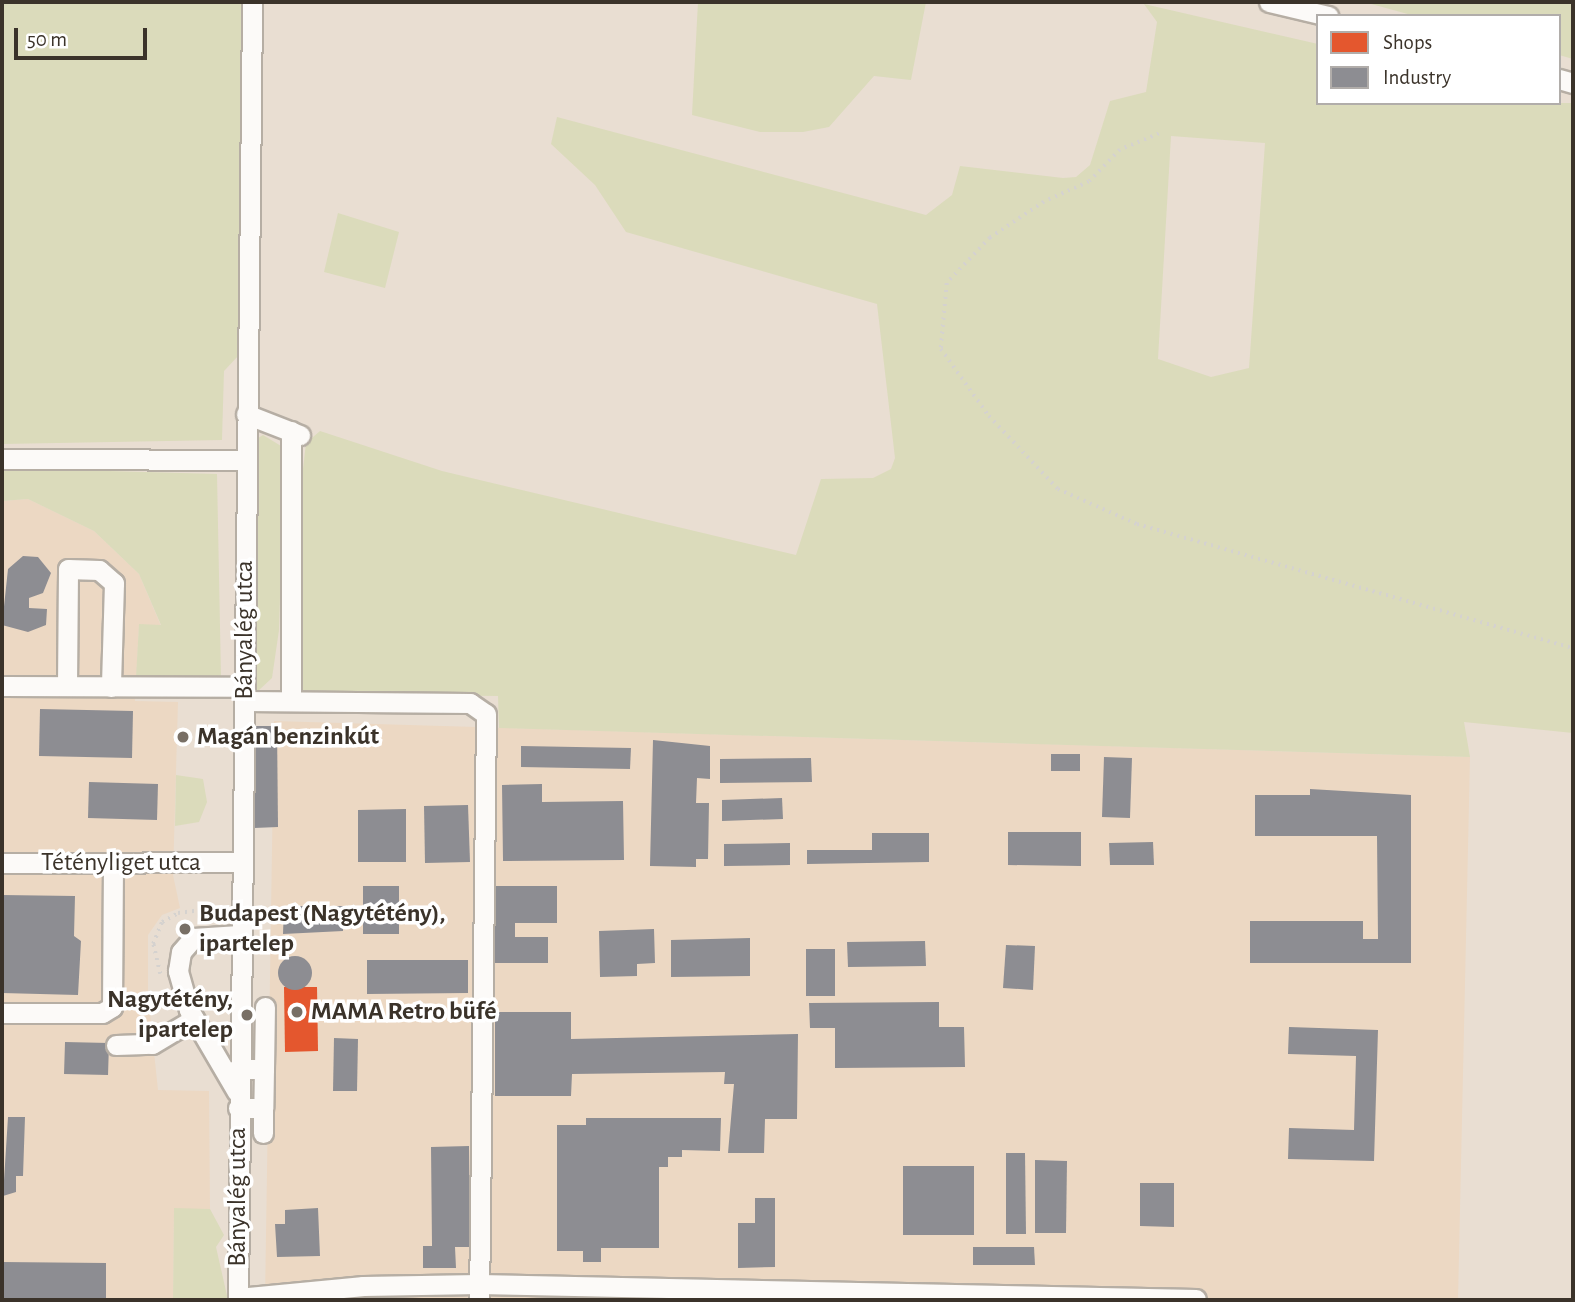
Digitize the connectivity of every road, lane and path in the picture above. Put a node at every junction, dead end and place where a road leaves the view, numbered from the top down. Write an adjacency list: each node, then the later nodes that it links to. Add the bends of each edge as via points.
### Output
1 (252, 2): 5 (street, Bányalég utca)
2 (1269, 2): 3 (street)
3 (1320, 14)
4 (1159, 134): 8 (path, via 1120,150 1089,182 1044,202 990,239 947,284 941,349 989,416 1058,489 1137,524)
5 (246, 415): 7 (street, Bányalég utca); 13 (street, via 295,433)
6 (2, 459): 7 (street)
7 (245, 460): 12 (street, Bányalég utca)
8 (1573, 648)
9 (2, 686): 10 (street)
10 (67, 686): 11 (street); 11 (street, via 68,569 99,570 114,583)
11 (111, 687): 12 (street)
12 (245, 694): 13 (street); 14 (street, Bányalég utca)
13 (291, 701): 29 (street, via 470,703 486,715)
14 (241, 862): 16 (street, Tétényliget utca); 18 (street, Bányalég utca)
15 (2, 863): 16 (street, Tétényliget utca)
16 (113, 864): 21 (street, via 112,1006 102,1013)
17 (228, 904): 19 (path, via 162,922 153,944)
18 (239, 935): 22 (street, via 193,938 181,952 182,992); 24 (street, Bányalég utca)
19 (162, 979)
20 (264, 1007): 25 (street)
21 (2, 1013)
22 (194, 1019): 23 (street, via 152,1044); 26 (street)
23 (116, 1045)
24 (237, 1069): 25 (street); 26 (street, Bányalég utca)
25 (264, 1069): 27 (street)
26 (237, 1100): 27 (street); 30 (street, Bányalég utca)
27 (263, 1108): 28 (street)
28 (263, 1133)
29 (479, 1292): 30 (street, via 363,1286); 31 (street)
30 (238, 1299)
31 (1196, 1299)

